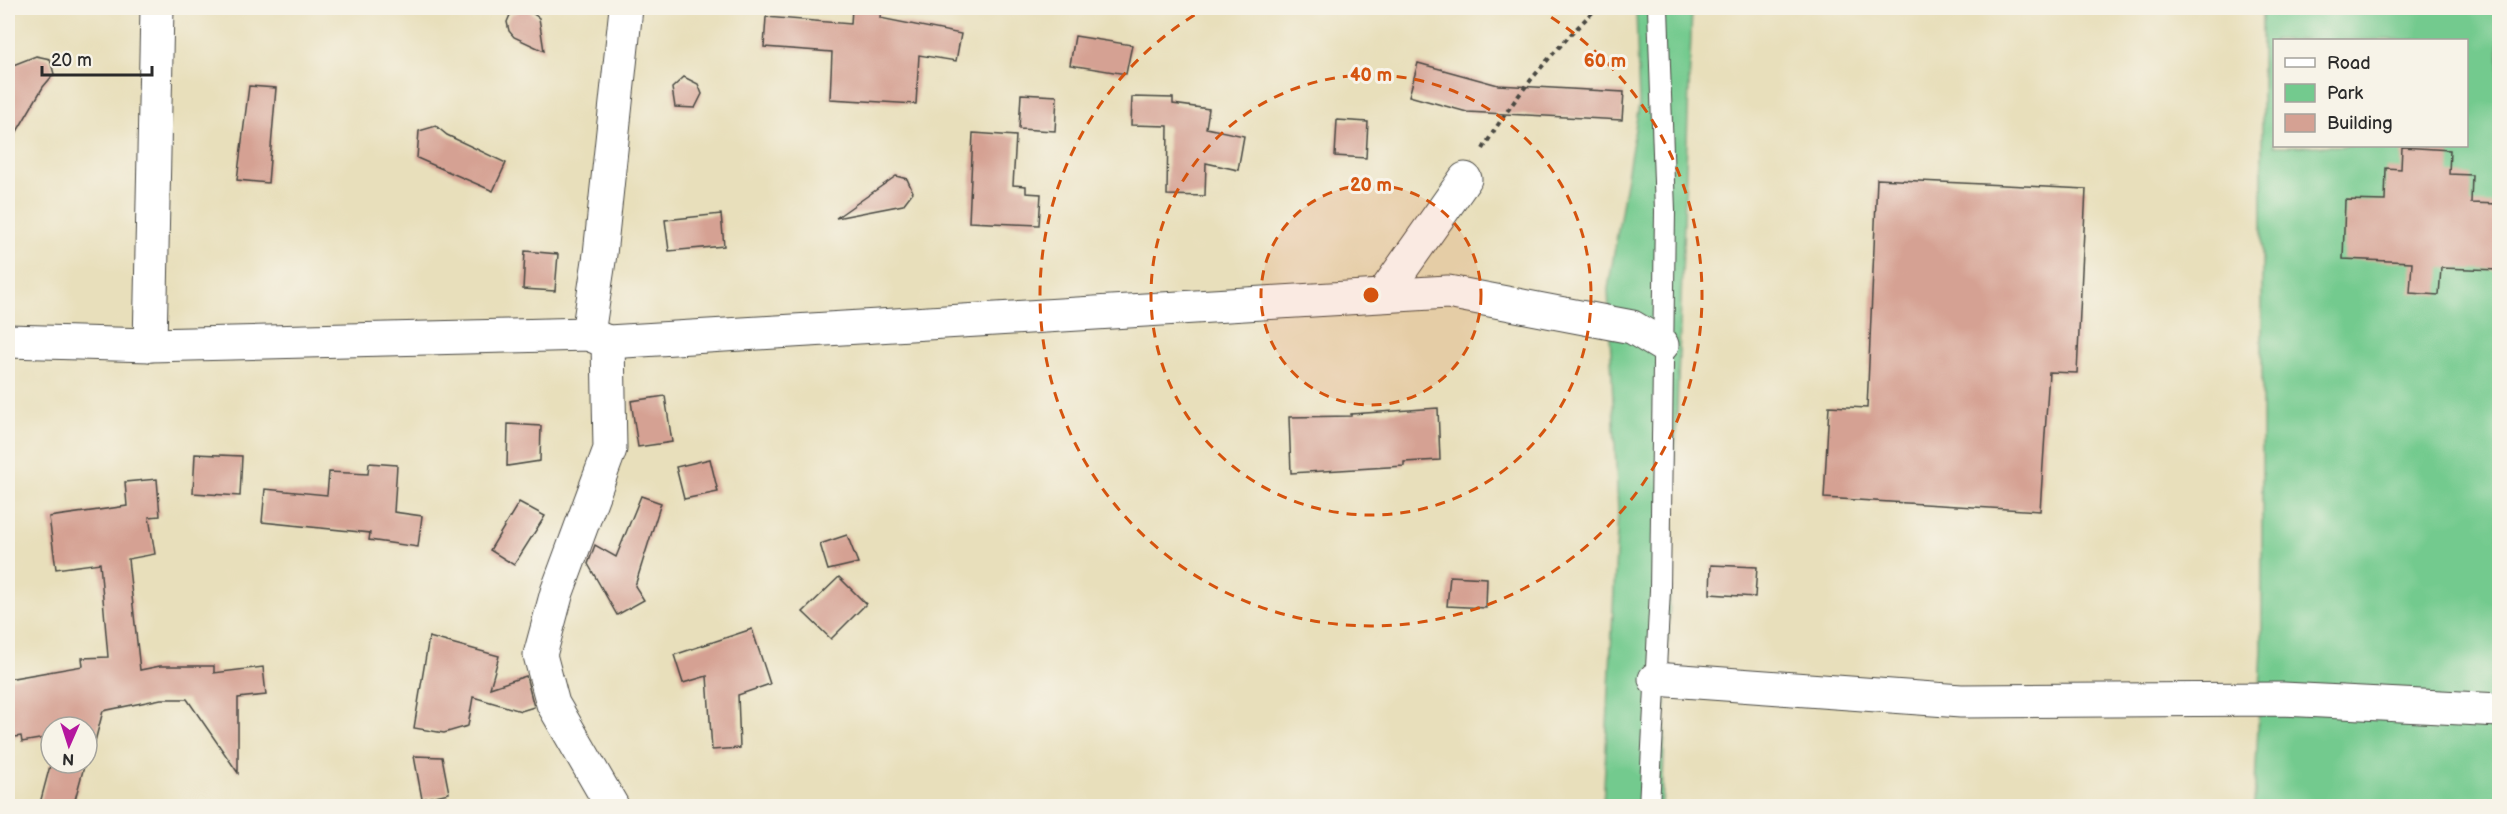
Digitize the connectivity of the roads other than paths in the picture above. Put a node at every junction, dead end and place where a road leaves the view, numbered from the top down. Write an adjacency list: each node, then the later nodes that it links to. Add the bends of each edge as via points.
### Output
1 (157, 8): 8 (street)
2 (626, 8): 6 (street, via 600,254)
3 (1658, 8): 9 (lane, via 1665,211)
4 (1466, 179): 5 (street)
5 (1383, 295): 6 (street); 9 (street, via 1448,292 1632,327)
6 (598, 338): 8 (street); 12 (street, via 610,449 556,592 540,656 553,704)
7 (8, 341): 8 (street)
8 (150, 345)
9 (1662, 345): 10 (lane, via 1660,590)
10 (1655, 679): 11 (street, via 1961,701 2283,699); 13 (lane)
11 (2499, 710)
12 (612, 807)
13 (1648, 807)

